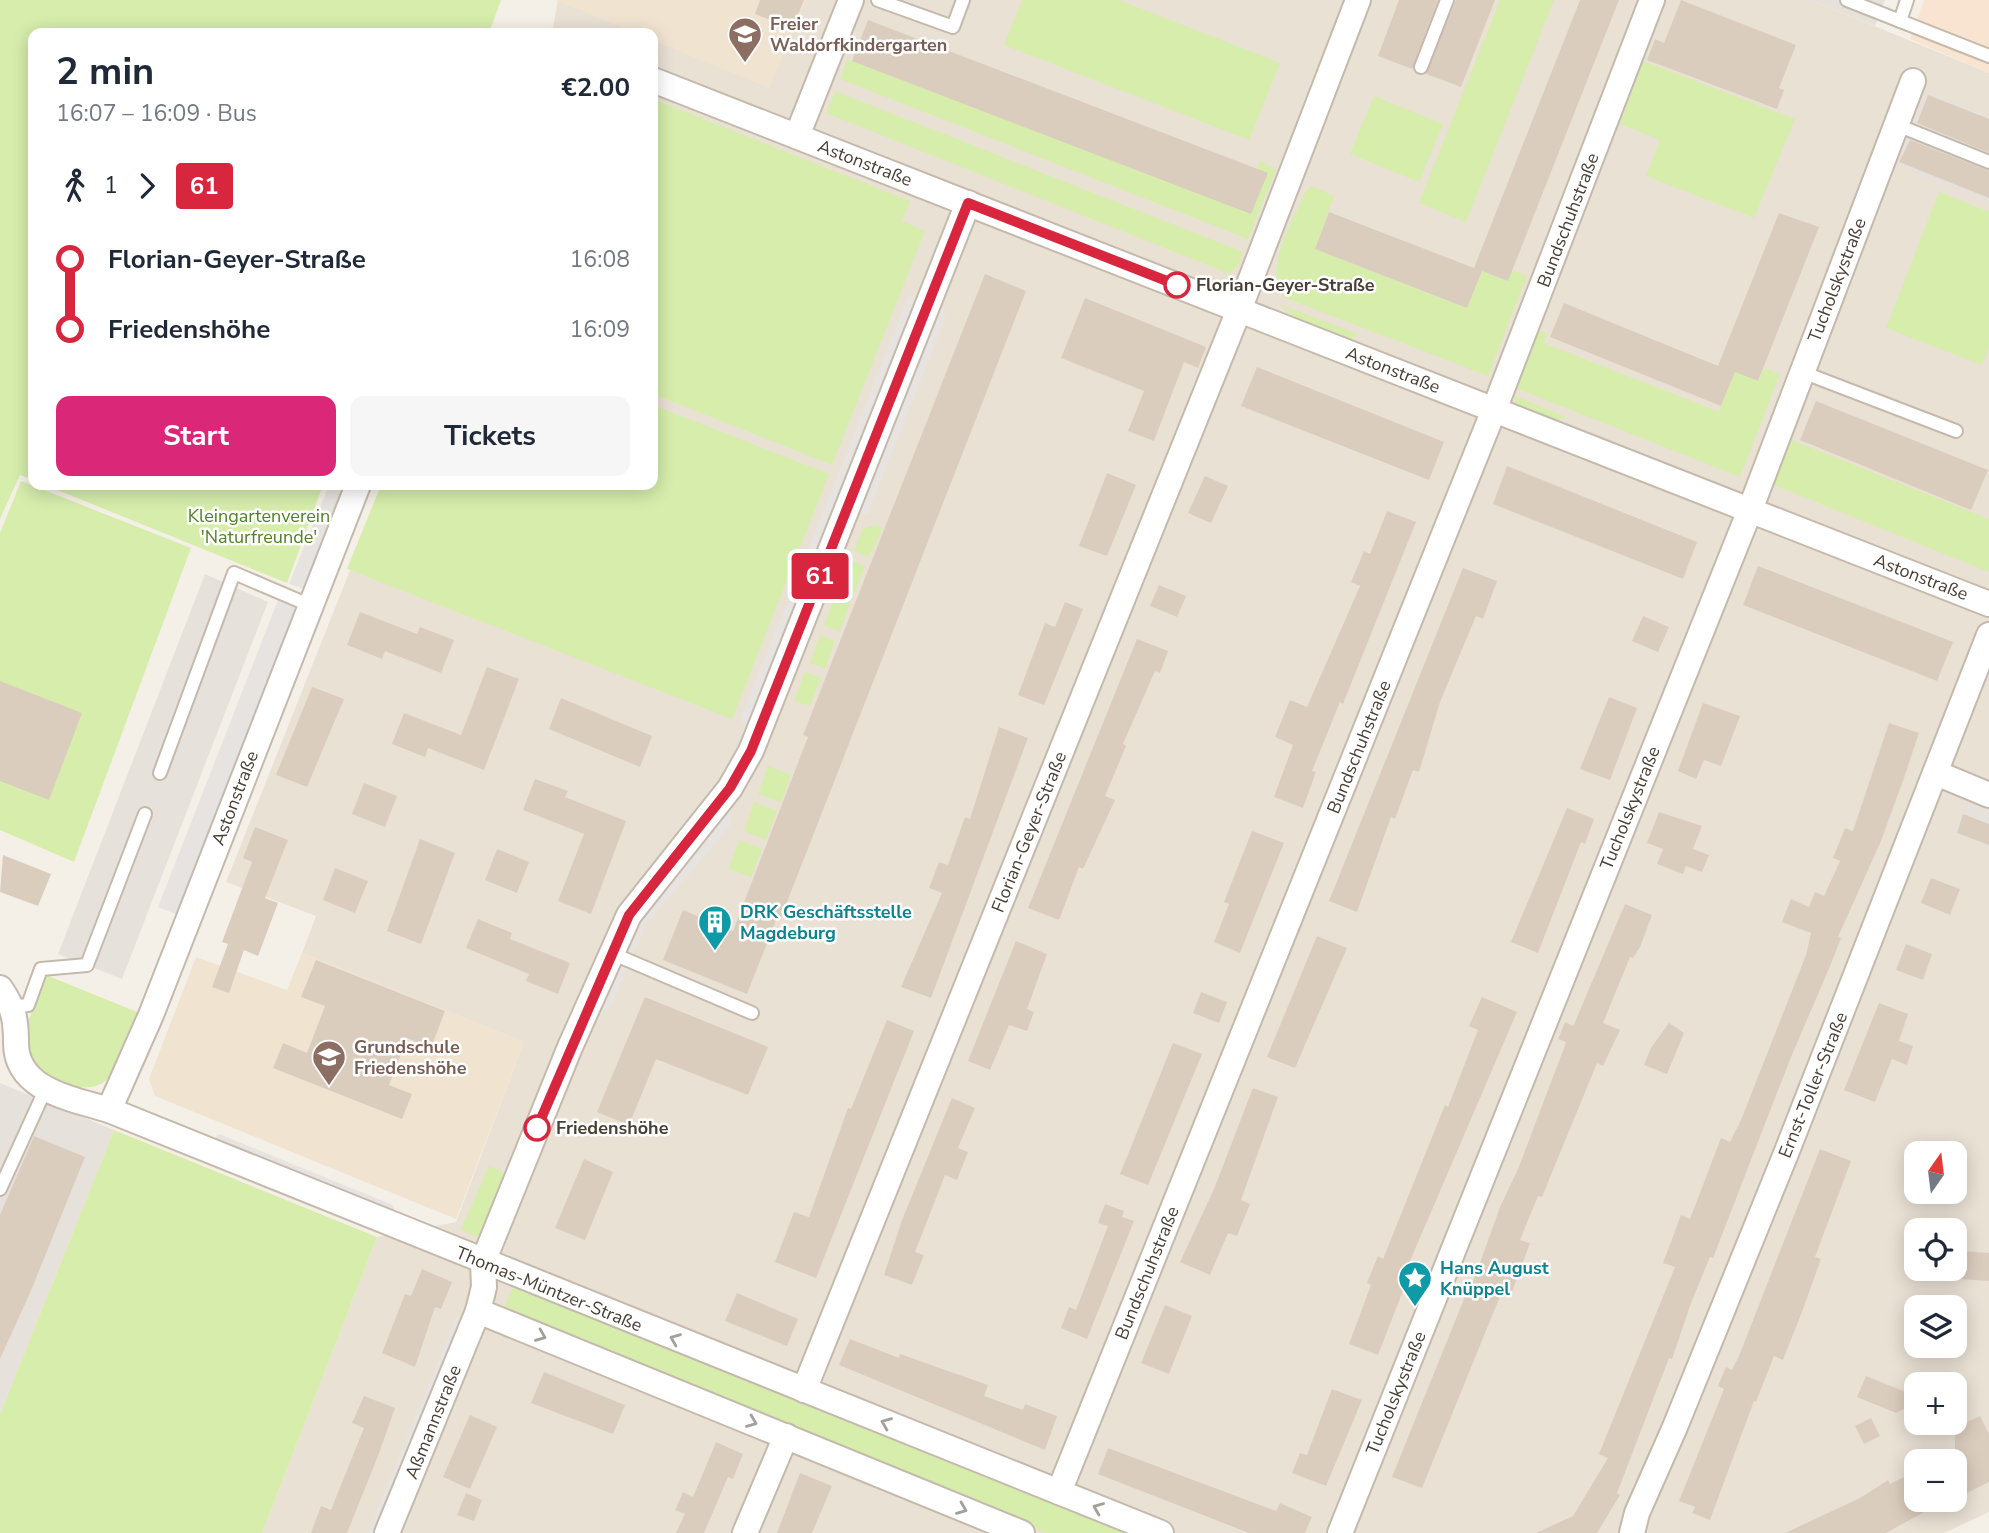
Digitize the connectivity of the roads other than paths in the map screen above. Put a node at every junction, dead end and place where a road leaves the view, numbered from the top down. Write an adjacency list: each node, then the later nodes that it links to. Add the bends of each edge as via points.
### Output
1 (851, 0): 15 (street, Astonstraße)
2 (878, 0): 3 (lane, via 953,27)
3 (963, 0)
4 (1358, 0): 18 (street, Florian-Geyer-Straße)
5 (1447, 0): 11 (lane)
6 (1652, 0): 20 (street, Bundschuhstraße)
7 (1847, 0): 9 (lane)
8 (1907, 0): 9 (lane)
9 (1900, 21): 10 (lane)
10 (1989, 56)
11 (1422, 67)
12 (1913, 81): 14 (street, Tucholskystraße)
13 (658, 82): 15 (street, Astonstraße)
14 (1897, 125): 16 (lane); 19 (street, Tucholskystraße)
15 (797, 136): 17 (street, Astonstraße)
16 (1989, 162)
17 (968, 203): 18 (street, Astonstraße); 31 (street, via 751,751 730,788 644,892)
18 (1239, 310): 20 (street, Astonstraße); 42 (street, Florian-Geyer-Straße)
19 (1802, 372): 21 (lane); 23 (street, Tucholskystraße)
20 (1494, 410): 23 (street, Astonstraße); 44 (street, Bundschuhstraße)
21 (1956, 431)
22 (356, 490): 25 (street, Astonstraße)
23 (1750, 510): 24 (street, Astonstraße); 49 (street, Tucholskystraße)
24 (1989, 604)
25 (309, 605): 27 (lane, via 234,573); 38 (street, Astonstraße, via 151,1015)
26 (1989, 635): 28 (street, Ernst-Toller-Straße)
27 (160, 773)
28 (1936, 773): 29 (street); 50 (street, Ernst-Toller-Straße)
29 (1989, 795)
30 (145, 814): 33 (lane, via 87,965 41,969 28,1005)
31 (611, 953): 34 (lane); 40 (street)
32 (0, 988): 33 (street)
33 (7, 1006): 36 (street, Thomas-Müntzer-Straße)
34 (752, 1013)
35 (0, 1035): 36 (lane)
36 (18, 1054): 37 (street, Thomas-Müntzer-Straße, via 28,1076)
37 (46, 1088): 38 (street, Thomas-Müntzer-Straße); 39 (lane)
38 (109, 1110): 40 (street, Thomas-Müntzer-Straße)
39 (0, 1189)
40 (483, 1262): 41 (street, Aßmannstraße, via 484,1287); 42 (street, Thomas-Müntzer-Straße, one-way to 40)
41 (478, 1311): 43 (street, one-way to 43); 45 (street, Aßmannstraße)
42 (804, 1390): 44 (street, Thomas-Müntzer-Straße, one-way to 42)
43 (786, 1436): 46 (street); 47 (street, one-way to 47)
44 (1059, 1492): 48 (street, Thomas-Müntzer-Straße, one-way to 44)
45 (387, 1533)
46 (745, 1533)
47 (1022, 1533)
48 (1161, 1533)
49 (1340, 1533)
50 (1632, 1533)

